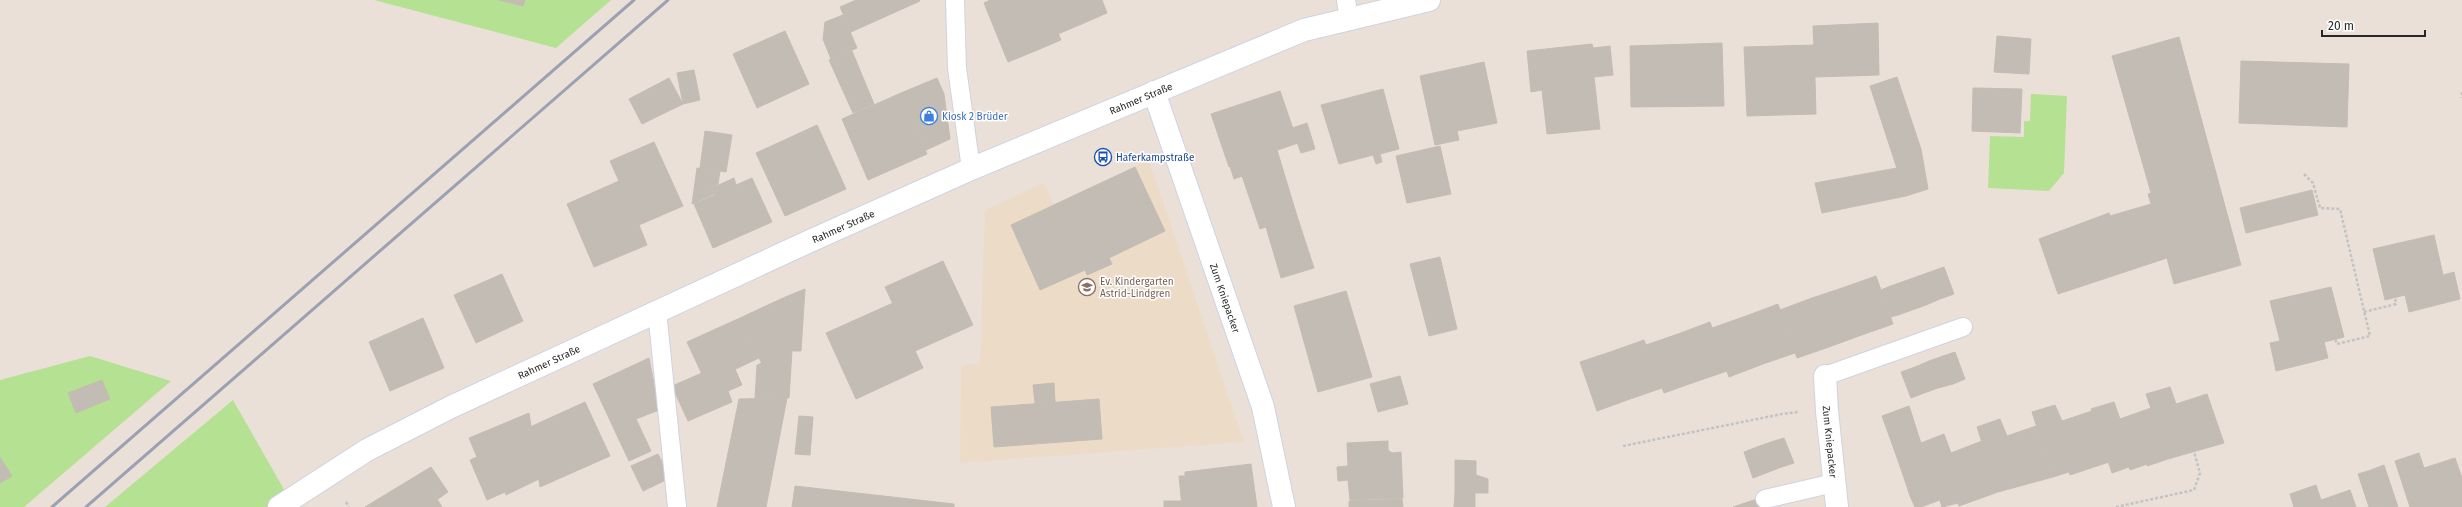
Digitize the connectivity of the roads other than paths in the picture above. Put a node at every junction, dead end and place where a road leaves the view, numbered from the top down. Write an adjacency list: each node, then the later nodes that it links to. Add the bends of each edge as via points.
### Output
1 (955, 0): 5 (lane, via 957,68)
2 (1429, 0): 3 (main road, Rahmer Straße)
3 (1347, 9): 4 (main road, Rahmer Straße, via 1304,30)
4 (1154, 92): 5 (main road, Rahmer Straße); 13 (main road, Zum Kniepacker, via 1263,407)
5 (971, 169): 6 (main road, Rahmer Straße)
6 (657, 311): 11 (main road, Rahmer Straße, via 451,406 367,450); 12 (lane)
7 (1964, 327): 8 (lane)
8 (1825, 376): 9 (main road, Zum Kniepacker)
9 (1834, 483): 10 (lane); 14 (main road, Zum Kniepacker)
10 (1765, 499)
11 (279, 507)
12 (677, 507)
13 (1284, 507)
14 (1837, 507)

